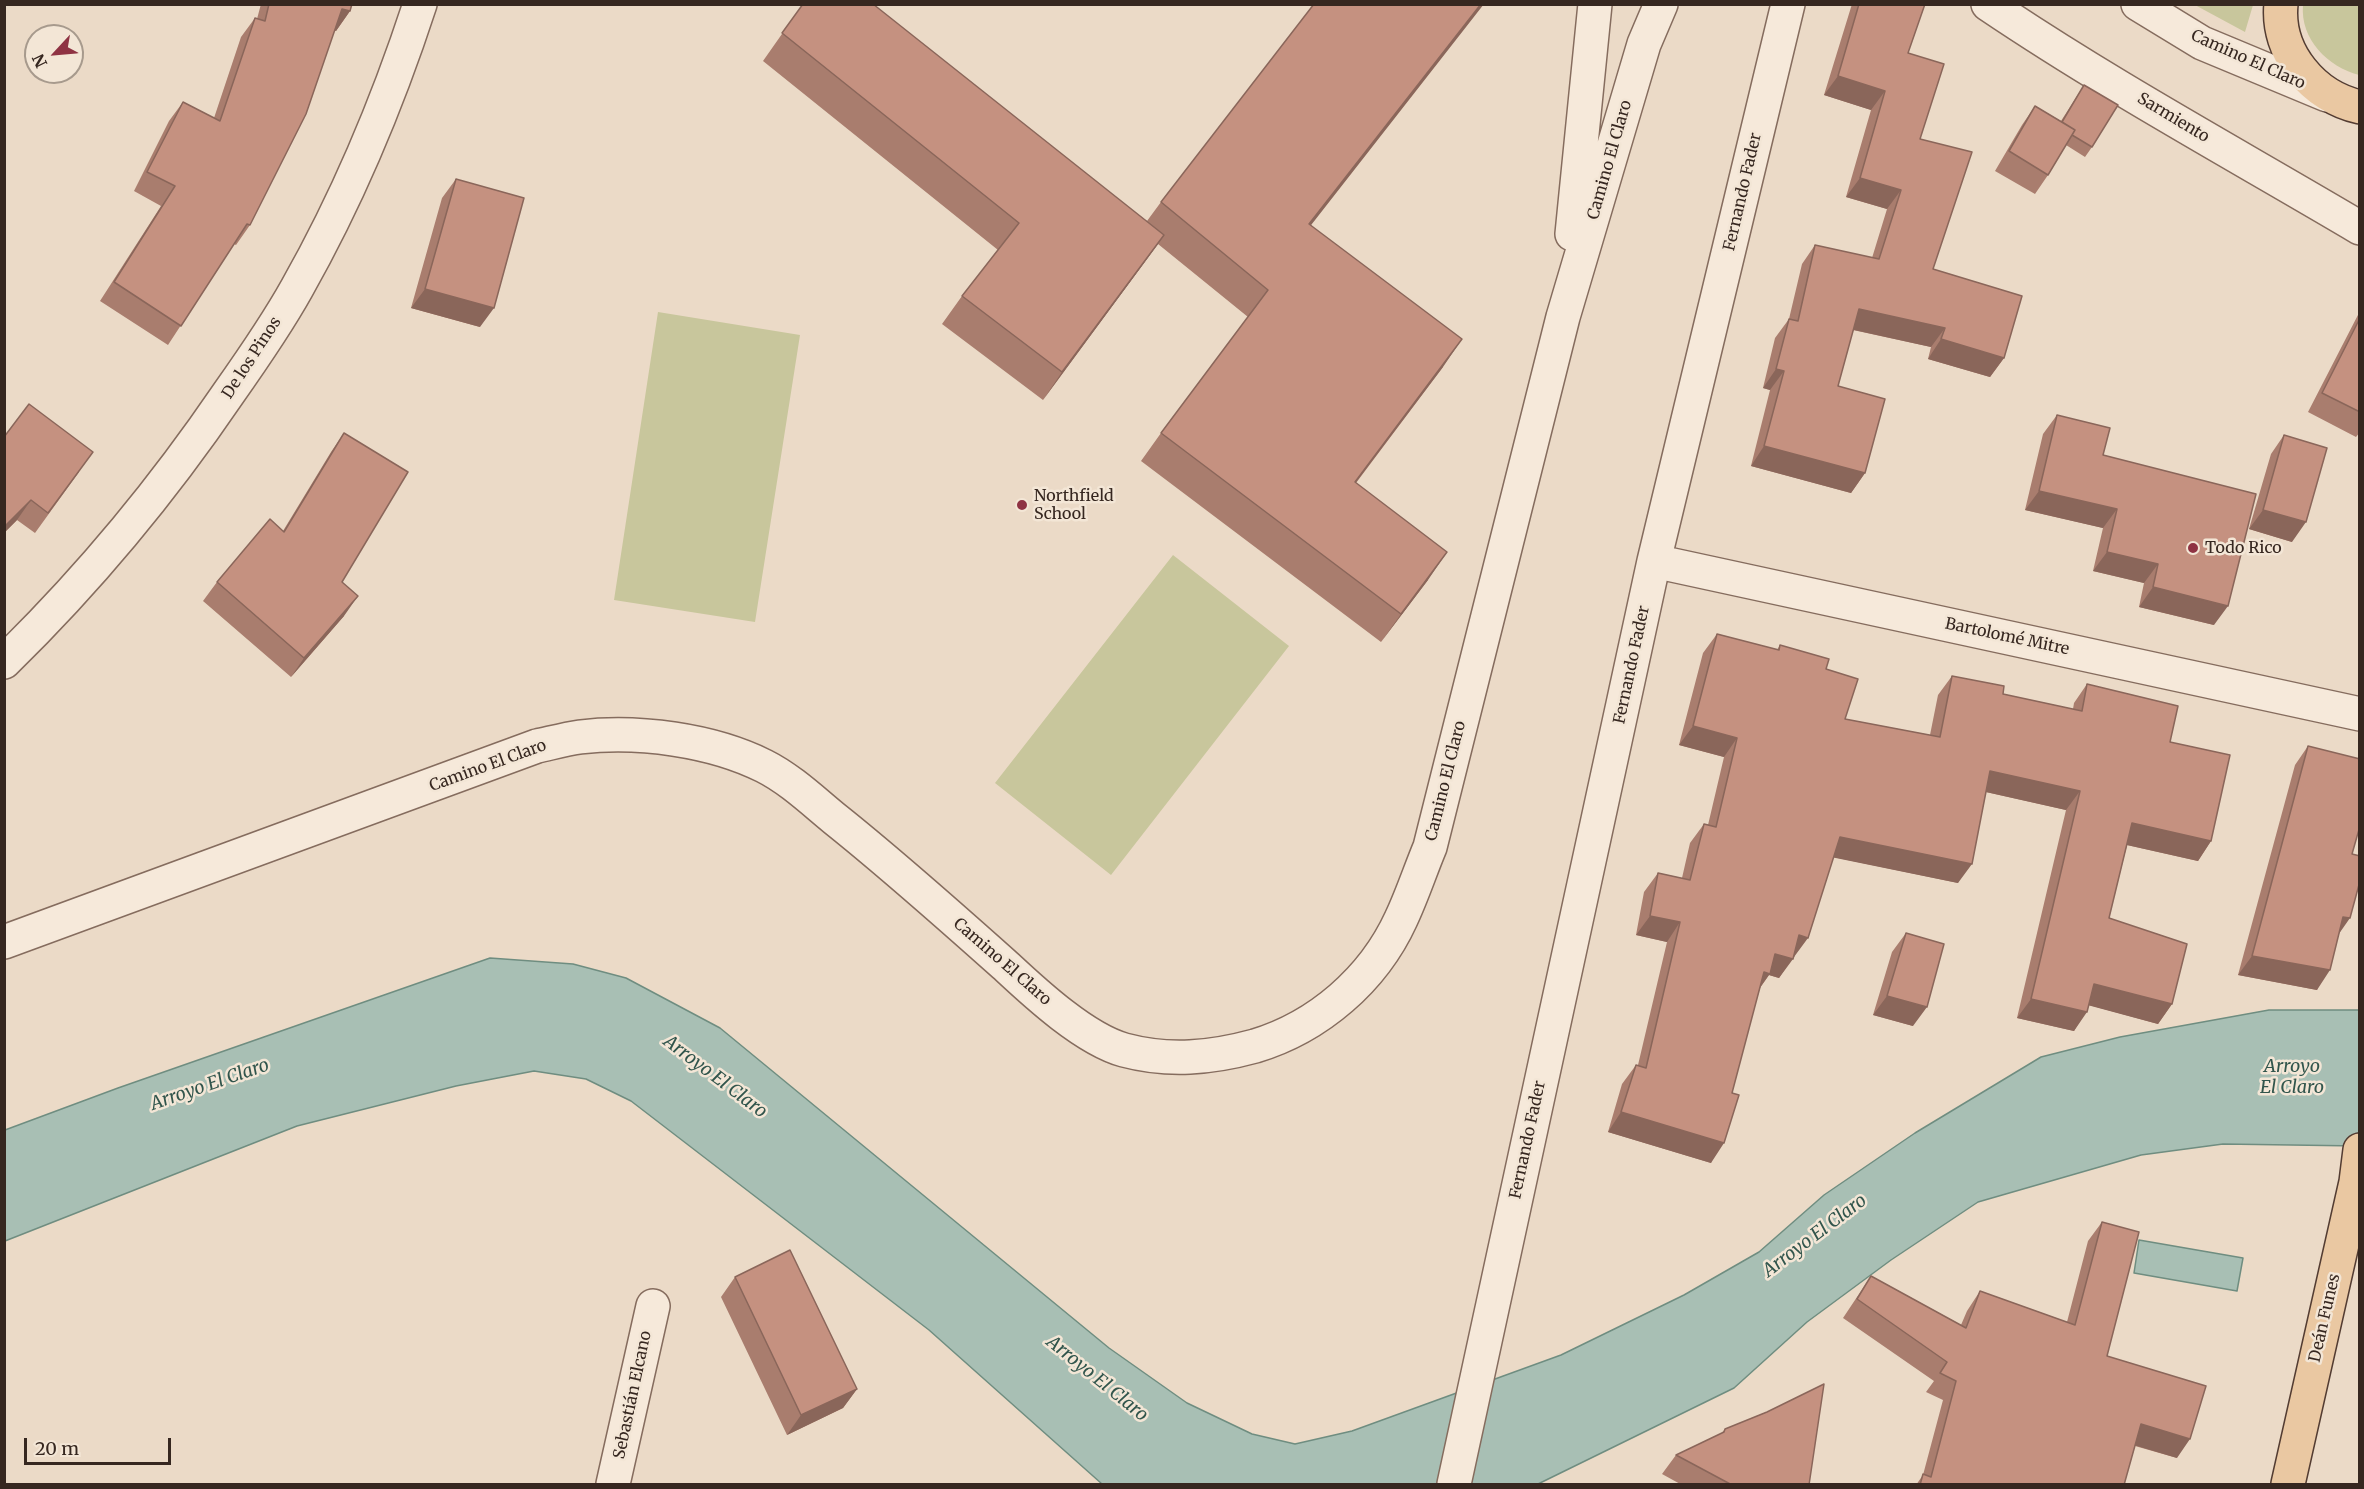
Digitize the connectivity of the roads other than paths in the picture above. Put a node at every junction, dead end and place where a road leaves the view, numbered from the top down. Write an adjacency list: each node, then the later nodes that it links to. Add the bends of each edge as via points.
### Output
1 (420, 4): 13 (street, De los Pinos, via 368,143 291,297 186,456 57,610)
2 (1595, 4): 11 (street, Camino El Claro)
3 (1661, 4): 11 (street, Camino El Claro, via 1644,44)
4 (1788, 4): 12 (street, Fernando Fader)
5 (1988, 4): 10 (street, Sarmiento, via 2183,126)
6 (2138, 4): 8 (street, Camino El Claro, via 2202,43)
7 (2282, 4): 8 (main road, via 2286,45 2303,73)
8 (2327, 95): 9 (main road)
9 (2360, 107)
10 (2360, 228)
11 (1563, 316): 15 (street, Camino El Claro, via 1430,847 1400,921 1377,960 1350,993 1277,1039 1220,1056 1172,1059 1122,1049 1048,1004 892,864 765,767 722,749 645,736 581,737 537,746)
12 (1654, 561): 14 (street, Bartolomé Mitre); 19 (street, Fernando Fader)
13 (4, 662)
14 (2360, 714)
15 (4, 942)
16 (2358, 1166): 20 (main road, Deán Funes)
17 (653, 1306): 18 (street, Sebastián Elcano)
18 (614, 1485)
19 (1454, 1485)
20 (2288, 1485)

